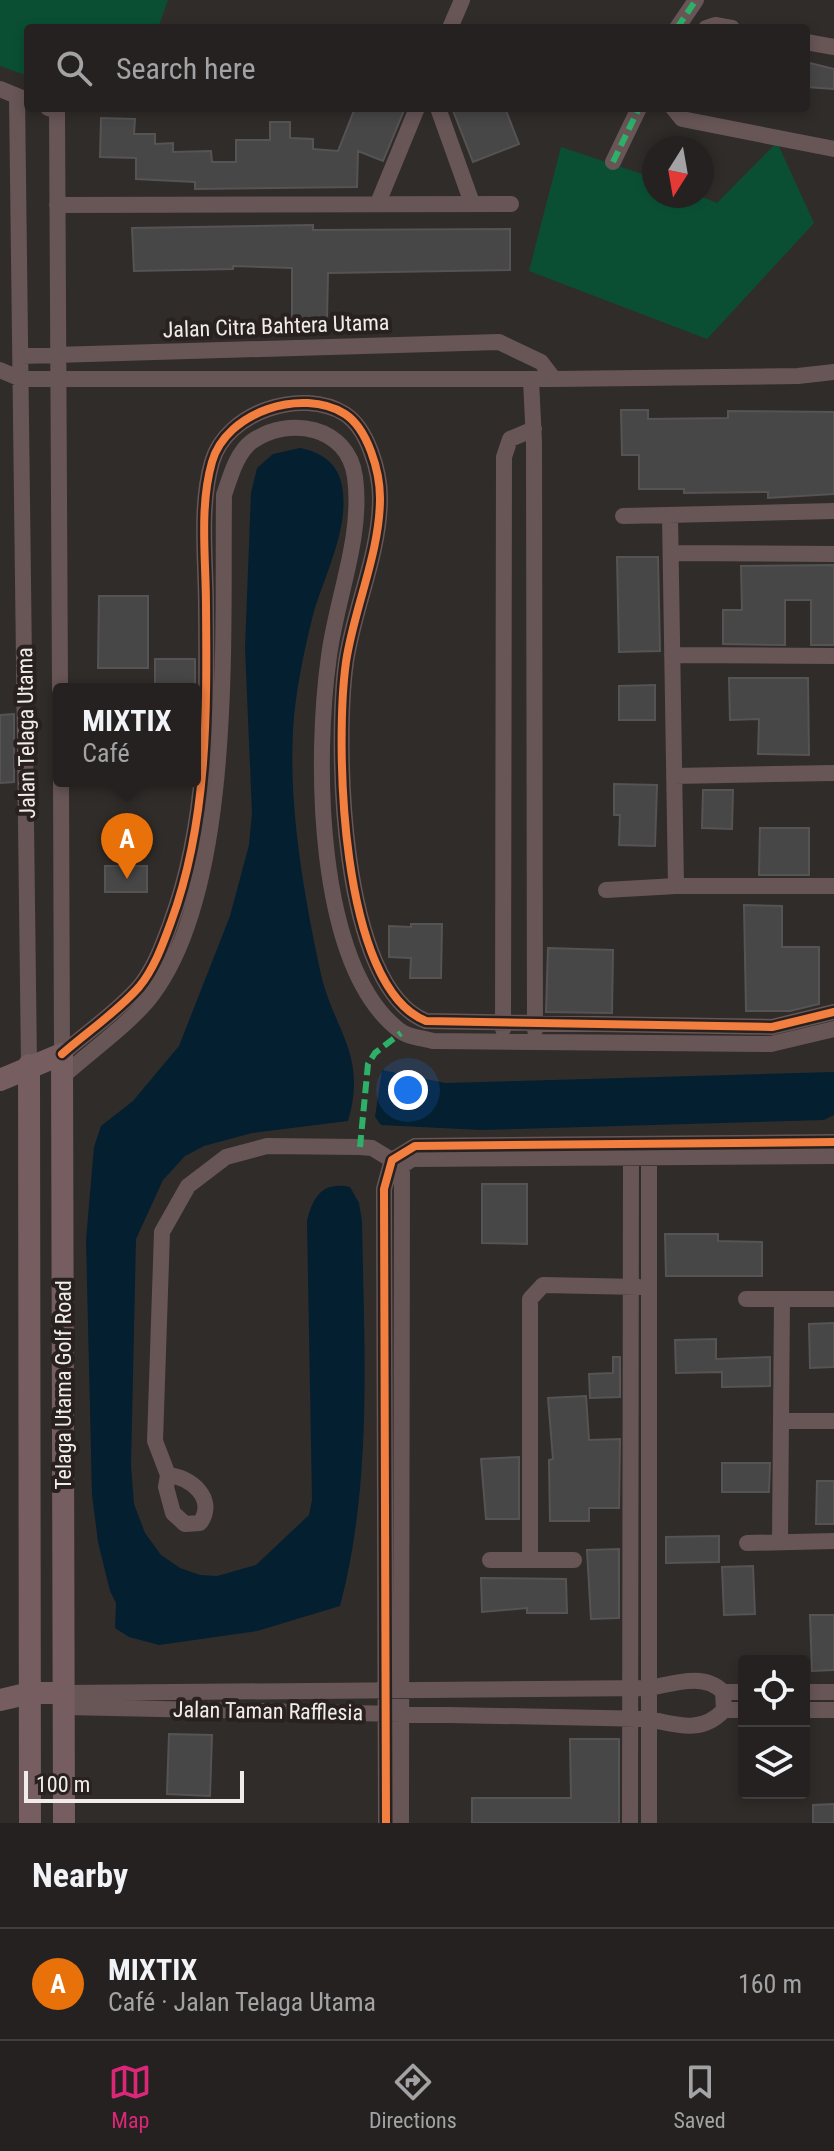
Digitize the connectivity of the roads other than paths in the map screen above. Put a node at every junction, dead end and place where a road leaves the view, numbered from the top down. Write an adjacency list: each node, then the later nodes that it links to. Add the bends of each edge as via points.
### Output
1 (462, 0): 3 (street)
2 (696, 0): 4 (street)
3 (452, 24)
4 (680, 24)
5 (810, 43): 6 (street)
6 (834, 47)
7 (0, 89): 8 (street)
8 (22, 98): 21 (street, Jalan Telaga Utama)
9 (57, 112): 19 (street, Jalan Telaga Utama)
10 (415, 112): 16 (street)
11 (439, 112): 17 (street)
12 (637, 112): 15 (street)
13 (676, 112): 14 (street, via 682,119)
14 (834, 149)
15 (613, 162)
16 (378, 203): 17 (street); 19 (street)
17 (472, 203): 18 (street)
18 (511, 204)
19 (57, 205): 20 (street, Jalan Telaga Utama)
20 (58, 354): 21 (street, Jalan Citra Bahtera Utama); 25 (street, Jalan Telaga Utama); 26 (street, Jalan Citra Bahtera Utama, via 499,342 541,362)
21 (21, 356): 24 (street, Jalan Telaga Utama)
22 (0, 370): 24 (street)
23 (834, 372): 26 (street)
24 (21, 379): 25 (street); 52 (street, Jalan Telaga Utama)
25 (59, 379): 27 (street); 36 (street, Jalan Telaga Utama)
26 (554, 379): 27 (street)
27 (531, 380): 28 (street)
28 (534, 429): 46 (street, via 510,439 504,457); 47 (street)
29 (834, 511): 31 (street)
30 (623, 516): 31 (street)
31 (670, 516): 32 (street)
32 (671, 553): 33 (street); 34 (street)
33 (834, 554)
34 (672, 655): 35 (street); 38 (street)
35 (834, 656)
36 (60, 683)
37 (834, 773): 38 (street)
38 (674, 776): 42 (street)
39 (201, 782): 46 (street, via 207,675 205,495 213,458 234,426 277,407 312,401 346,414 361,430 377,471 380,498 346,661 339,756 347,857 365,928 393,997 409,1015 426,1021)
40 (61, 787): 51 (street, Jalan Telaga Utama)
41 (200, 787): 51 (street, via 192,851 160,952 139,986)
42 (676, 886): 43 (street); 44 (street)
43 (834, 886)
44 (606, 890)
45 (834, 1012): 47 (street, via 772,1027)
46 (504, 1022): 47 (street); 49 (street)
47 (535, 1022): 50 (street)
48 (834, 1029): 50 (street, via 771,1044)
49 (503, 1042): 50 (street); 53 (street, via 433,1041 401,1033 377,1009 345,943 323,816 322,759 329,654 355,534 355,476 338,441 313,428 281,428 250,443 224,495 217,775 192,906 152,996)
50 (535, 1044)
51 (62, 1054): 52 (main road); 53 (main road, Jalan Telaga Utama)
52 (29, 1065): 54 (main road); 55 (main road, Jalan Telaga Utama)
53 (62, 1077): 55 (main road); 82 (main road, Telaga Utama Golf Road)
54 (0, 1080): 55 (main road)
55 (31, 1088): 81 (main road, Telaga Utama Golf Road)
56 (834, 1142): 58 (street)
57 (631, 1150): 58 (street); 60 (street); 61 (street)
58 (649, 1150): 59 (street); 61 (street)
59 (834, 1156)
60 (397, 1163): 67 (street, via 372,1148 267,1146 226,1157 188,1186 162,1232 158,1263 155,1441); 76 (street)
61 (640, 1287): 71 (street, via 543,1285 530,1299); 74 (street); 75 (street)
62 (746, 1299): 63 (street)
63 (782, 1299): 64 (street); 65 (street)
64 (834, 1299)
65 (783, 1421): 66 (street); 68 (street)
66 (834, 1421)
67 (168, 1475)
68 (780, 1540): 69 (street); 70 (street)
69 (834, 1541)
70 (747, 1543)
71 (530, 1558): 72 (street); 73 (street)
72 (490, 1560)
73 (574, 1560)
74 (630, 1688): 75 (street, Jalan Taman Rafflesia); 76 (street, Jalan Taman Rafflesia); 88 (street)
75 (649, 1688): 77 (street, Jalan Taman Rafflesia, via 692,1680 717,1685); 89 (street)
76 (392, 1690): 82 (street, Jalan Taman Rafflesia); 87 (street)
77 (723, 1692): 78 (street, Jalan Taman Rafflesia); 83 (street)
78 (738, 1692)
79 (810, 1692): 80 (street)
80 (834, 1692)
81 (18, 1700): 82 (main road, Jalan Taman Rafflesia); 90 (main road, Telaga Utama Golf Road)
82 (64, 1700): 87 (street, Jalan Taman Rafflesia); 91 (main road, Telaga Utama Golf Road)
83 (724, 1710): 84 (street); 89 (street, Jalan Taman Rafflesia, via 712,1722 693,1728)
84 (738, 1710)
85 (810, 1710): 86 (street)
86 (834, 1710)
87 (392, 1714): 88 (street, Jalan Taman Rafflesia); 92 (street); 93 (street)
88 (630, 1719): 89 (street, Jalan Taman Rafflesia); 94 (street)
89 (649, 1719): 95 (street)
90 (30, 1823)
91 (64, 1823)
92 (386, 1823)
93 (401, 1823)
94 (630, 1823)
95 (649, 1823)

